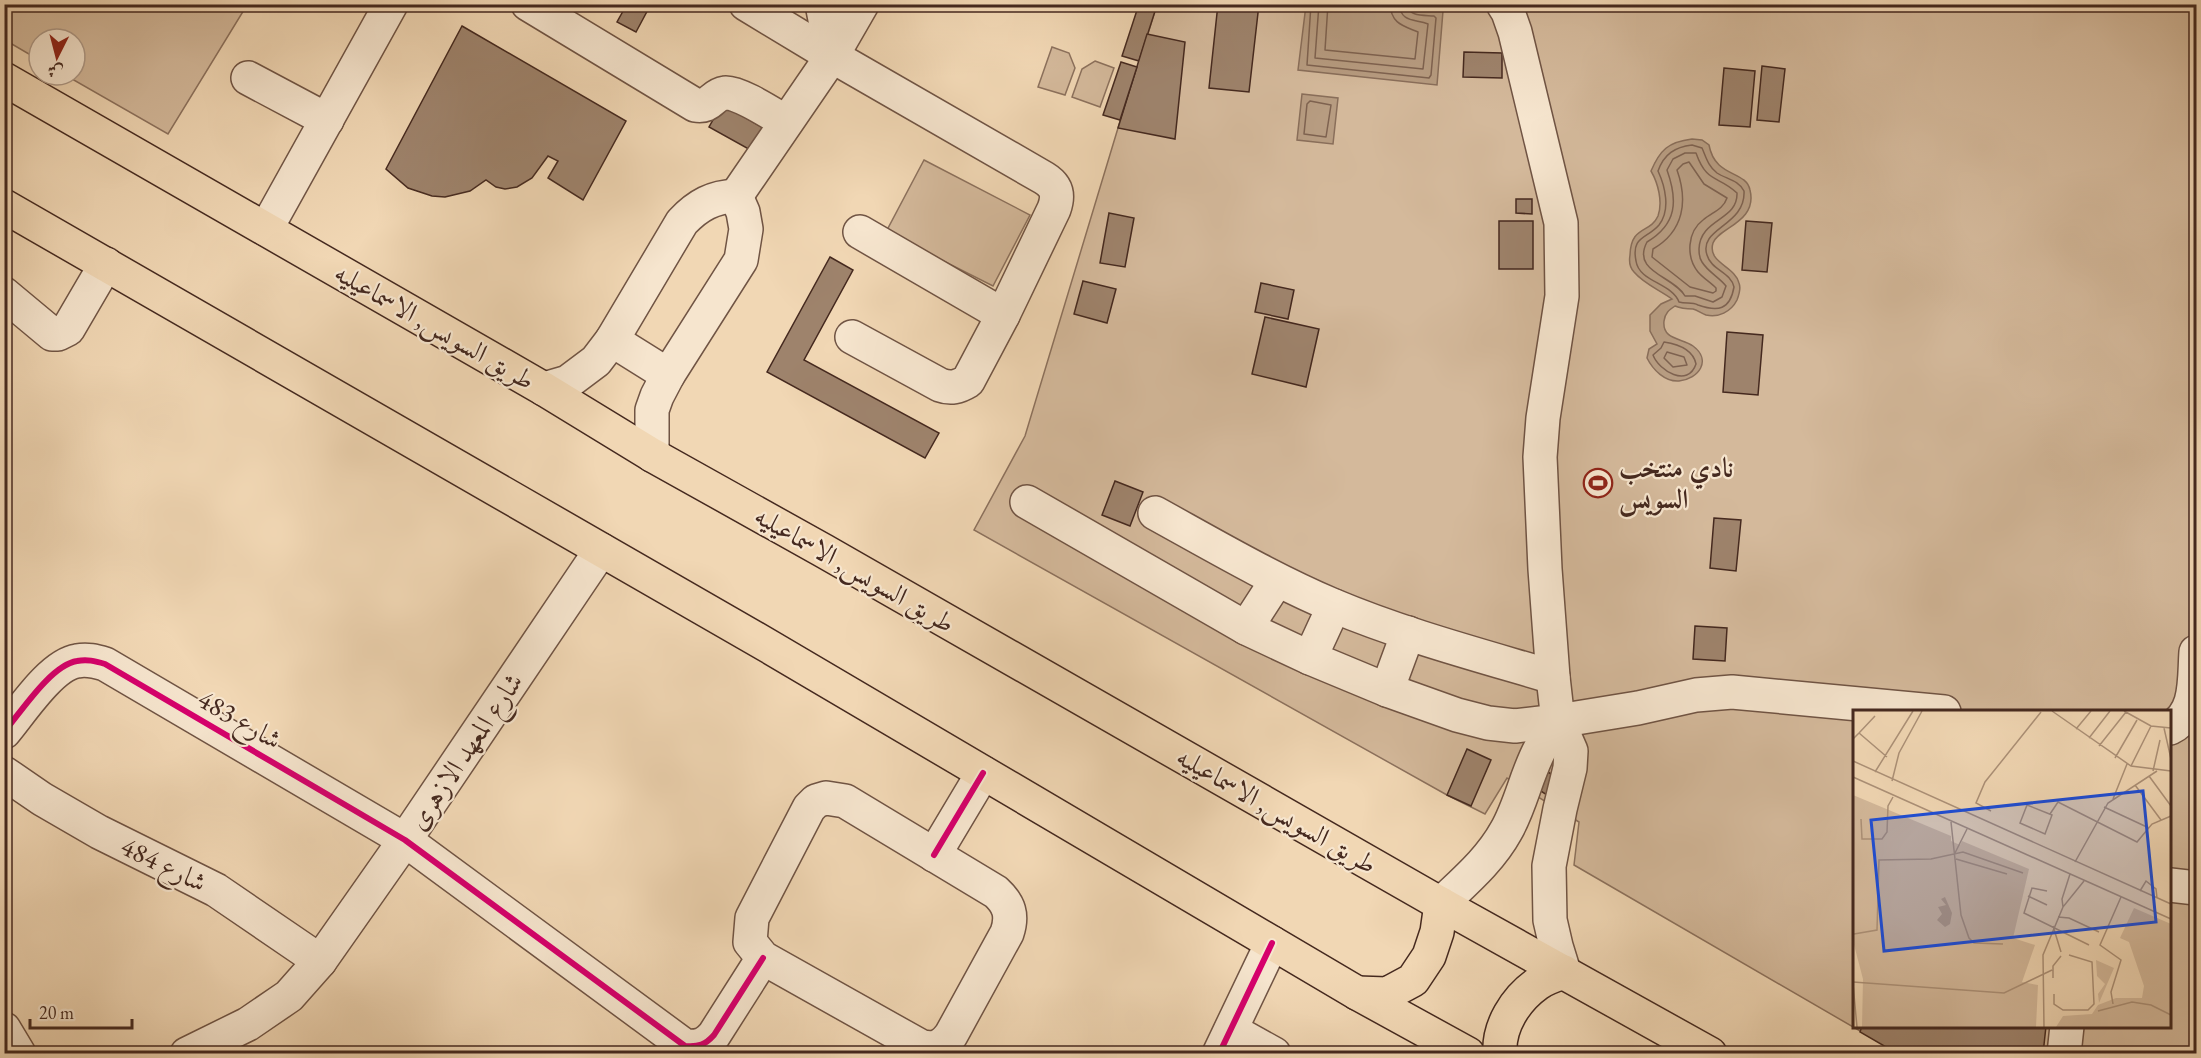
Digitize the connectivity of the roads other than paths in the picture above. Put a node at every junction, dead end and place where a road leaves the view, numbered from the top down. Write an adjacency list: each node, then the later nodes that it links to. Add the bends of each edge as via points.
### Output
1 (528, 4): 11 (street, via 695,105 702,107 719,95 731,93)
2 (746, 4): 7 (street)
3 (822, 4): 7 (street)
4 (862, 4): 7 (street)
5 (1503, 4): 33 (street, via 1515,32 1561,223 1562,296 1540,456)
6 (382, 8): 10 (street)
7 (832, 56): 11 (street); 18 (street, via 1052,183 1057,191 1054,209)
8 (248, 78): 10 (street)
9 (4, 79): 14 (main road, طريق السويس, الاسماعيليه)
10 (327, 120): 14 (street)
11 (786, 122): 12 (street)
12 (736, 196): 20 (street, via 706,202 682,222); 21 (street, via 746,229 741,260)
13 (4, 206): 16 (main road)
14 (266, 229): 22 (main road, طريق السويس, الاسماعيليه)
15 (860, 232): 18 (street)
16 (106, 264): 17 (street, via 64,333 52,334); 26 (main road)
17 (4, 294)
18 (1003, 315): 19 (street, via 968,381 949,388)
19 (852, 337)
20 (612, 340): 21 (street); 22 (street, via 585,371 568,382)
21 (668, 375): 23 (street, via 652,410)
22 (544, 389): 23 (main road, طريق السويس, الاسماعيليه)
23 (652, 455): 45 (main road, طريق السويس, الاسماعيليه)
24 (1027, 502): 29 (street)
25 (1155, 513): 27 (street)
26 (602, 550): 40 (main road); 41 (street, شارع المعهد الازهرى)
27 (1277, 580): 28 (street); 29 (street)
28 (1334, 606): 30 (street); 32 (street)
29 (1246, 628): 32 (street)
30 (1408, 633): 33 (street); 34 (street)
31 (2196, 652): 37 (street, via 2192,699 2187,713)
32 (1310, 658): 34 (street)
33 (1553, 677): 36 (street)
34 (1387, 690): 36 (street, via 1488,723 1515,726)
35 (1933, 710): 36 (street, via 1732,692)
36 (1558, 721): 45 (street, via 1539,749 1507,831 1480,867); 49 (street, via 1571,751 1549,866 1548,893)
37 (2171, 727)
38 (4, 732): 41 (street, شارع 483, via 62,666 90,660 105,664)
39 (4, 773): 48 (street, شارع 484, via 99,832 216,890)
40 (983, 773): 42 (street); 46 (main road)
41 (405, 840): 47 (street, شارع 483, via 685,1046 707,1043); 48 (street, شارع المعهد الازهرى)
42 (934, 855): 47 (street, via 845,801 816,801 753,918 750,942); 47 (street, via 996,891 1010,909 1007,933 951,1035 938,1047 920,1046)
43 (2171, 885): 44 (street)
44 (2196, 888)
45 (1441, 904): 49 (main road, طريق السويس, الاسماعيليه); 50 (main road, via 1429,956 1413,980 1387,994)
46 (1272, 943): 50 (main road); 54 (street)
47 (763, 958)
48 (320, 961): 53 (street, شارع المعهد الازهرى)
49 (1564, 972): 59 (main road, via 1539,982 1519,1000 1506,1022); 60 (main road, طريق السويس, الاسماعيليه)
50 (1357, 993): 58 (main road)
51 (2067, 1028): 61 (street)
52 (4, 1029): 55 (street)
53 (243, 1039): 56 (street, شارع المعهد الازهرى)
54 (1225, 1042): 57 (street)
55 (19, 1053)
56 (186, 1053)
57 (1274, 1053)
58 (1468, 1053)
59 (1500, 1053)
60 (1710, 1053)
61 (2064, 1053)

